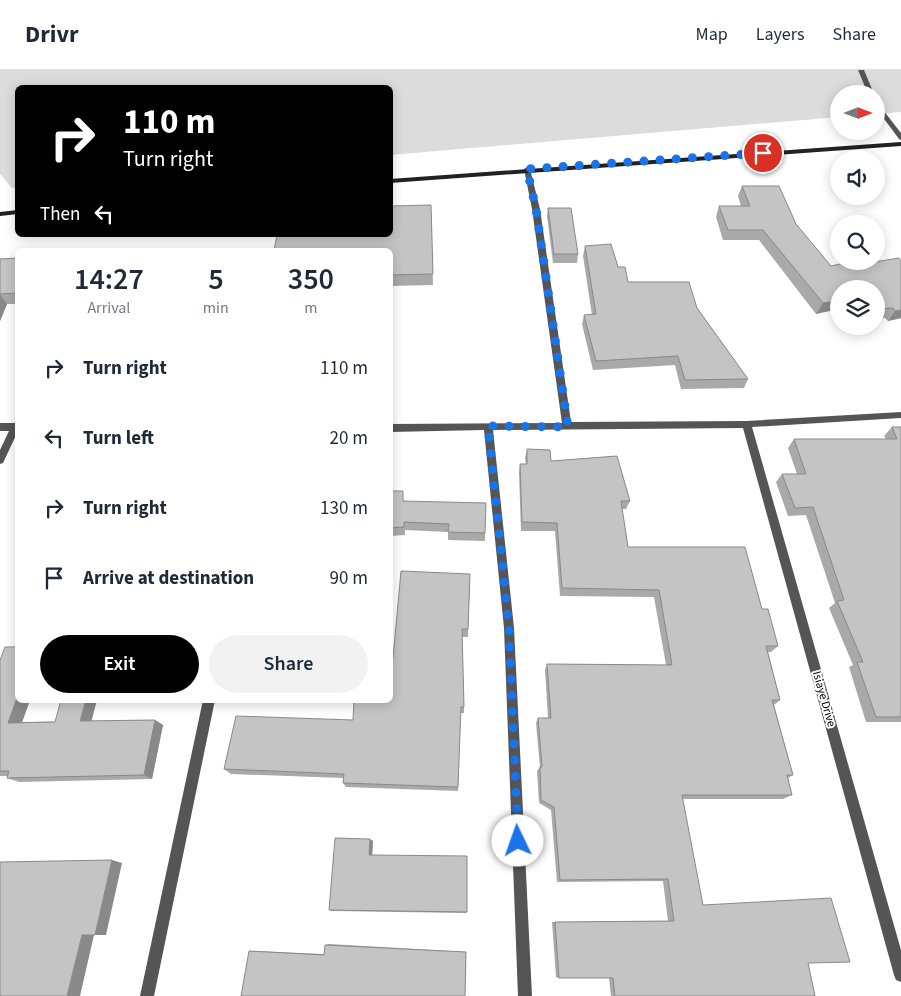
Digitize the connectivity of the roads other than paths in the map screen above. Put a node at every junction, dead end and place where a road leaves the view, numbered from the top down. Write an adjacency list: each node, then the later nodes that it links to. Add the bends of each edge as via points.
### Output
1 (861, 70): 2 (street)
2 (867, 85)
3 (885, 116): 4 (street)
4 (901, 138)
5 (901, 144): 6 (main road)
6 (527, 169): 7 (main road); 15 (street, via 536,209)
7 (393, 180)
8 (15, 212): 9 (main road)
9 (0, 214)
10 (901, 415): 11 (street)
11 (747, 424): 15 (street); 20 (street, Isiaye Drive)
12 (488, 426): 15 (street); 16 (street); 22 (street, via 509,628)
13 (0, 427): 14 (street)
14 (15, 427)
15 (568, 427)
16 (393, 428)
17 (15, 429): 18 (street)
18 (0, 460)
19 (208, 703): 21 (street)
20 (901, 975)
21 (147, 996)
22 (525, 996)

